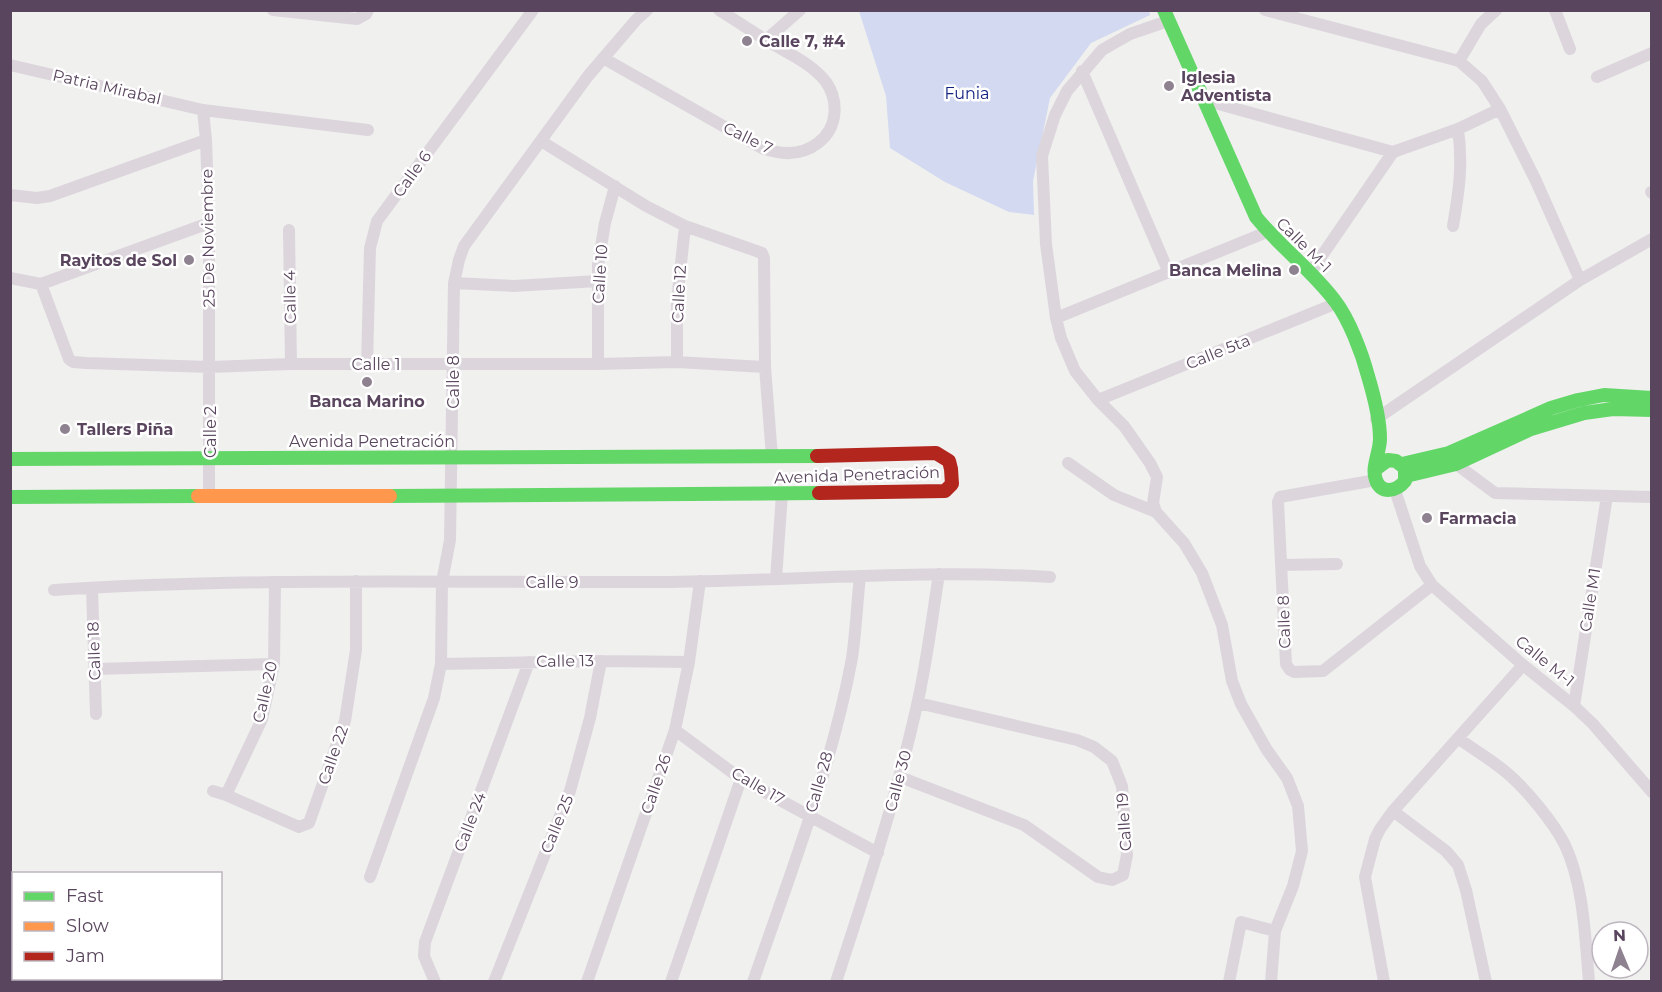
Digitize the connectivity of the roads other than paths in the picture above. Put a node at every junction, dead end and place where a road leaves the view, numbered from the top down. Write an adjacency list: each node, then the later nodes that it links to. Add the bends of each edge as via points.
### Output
1 (273, 10): 2 (street, via 357,19)
2 (368, 10)
3 (533, 10): 48 (street, Calle 6, via 377,221 370,248)
4 (648, 10): 14 (street, Calle 8)
5 (719, 10): 11 (street, Calle 7)
6 (800, 10): 11 (street)
7 (1265, 10): 15 (street)
8 (1496, 10): 15 (street, via 1481,24)
9 (1555, 10): 12 (street)
10 (1166, 16): 17 (street, via 1102,50); 19 (street, Calle M-1)
11 (766, 40): 14 (street, Calle 7, via 816,72 835,101 835,119 829,131 804,151 778,153 762,148)
12 (1570, 49)
13 (1652, 53): 18 (street)
14 (603, 58): 25 (street, Calle 8)
15 (1459, 61): 20 (street, via 1482,81)
16 (10, 65): 21 (street, Patria Mirabal)
17 (1082, 71): 35 (street); 43 (street, via 1055,114 1042,156 1046,244)
18 (1597, 77)
19 (1204, 100): 26 (street); 33 (street, Calle M-1, via 1256,218)
20 (1500, 109): 22 (street); 38 (street)
21 (203, 110): 23 (street, Patria Mirabal); 24 (street, 25 De Noviembre)
22 (1458, 129): 26 (street); 31 (street, via 1461,176)
23 (368, 130)
24 (206, 140): 28 (street, via 50,196); 29 (street, 25 De Noviembre)
25 (542, 141): 27 (street); 40 (street, Calle 8, via 464,246)
26 (1393, 152): 36 (street)
27 (615, 186): 30 (street); 39 (street, Calle 10, via 605,224)
28 (10, 195)
29 (209, 223): 41 (street); 49 (street, 25 De Noviembre)
30 (685, 226): 44 (street, Calle 12, via 677,301); 50 (street, via 762,253)
31 (1453, 226)
32 (289, 230): 45 (street, Calle 4)
33 (1267, 232): 35 (street); 36 (street, Calle M-1)
34 (1652, 239): 38 (street)
35 (1169, 273): 43 (street)
36 (1310, 273): 42 (street, Calle M-1)
37 (10, 278): 41 (street)
38 (1580, 280): 54 (street)
39 (598, 281): 40 (street, via 514,286); 47 (street, Calle 10)
40 (454, 283): 46 (street, Calle 8)
41 (41, 284): 49 (street, Calle 1, via 71,361)
42 (1337, 303): 52 (street, Calle 5ta); 54 (street, Calle M-1, via 1366,369)
43 (1056, 318): 52 (street, via 1075,371)
44 (676, 362): 47 (street, Calle 1); 50 (street, Calle 1)
45 (291, 364): 48 (street, Calle 1); 49 (street, Calle 1)
46 (453, 364): 47 (street, Calle 1); 48 (street, Calle 1); 56 (street, Calle 8)
47 (598, 364)
48 (367, 365)
49 (210, 367): 58 (street, Calle 2)
50 (765, 367): 57 (street)
51 (1652, 398): 62 (street, via 1604,395 1578,400)
52 (1098, 400): 71 (street, via 1124,426 1150,462 1157,477 1153,503)
53 (1652, 410): 61 (street, via 1584,413 1522,433)
54 (1376, 419): 55 (street, Calle M-1)
55 (1380, 440): 62 (street); 63 (street, Calle M-1)
56 (453, 456): 57 (street, Avenida Penetración); 58 (street, Avenida Penetración); 67 (street, Calle 8)
57 (772, 457): 65 (street, Avenida Penetración, via 936,453 949,459 951,465 952,484 945,491)
58 (210, 458): 59 (street, Avenida Penetración); 66 (street, Calle 2)
59 (10, 459)
60 (1068, 463): 71 (street, via 1114,495)
61 (1456, 464): 62 (street); 68 (street, via 1495,493)
62 (1403, 468): 63 (street, via 1388,460); 64 (street, via 1403,484)
63 (1376, 474): 64 (street, via 1383,489); 73 (street, Calle 8, via 1280,497)
64 (1395, 490): 82 (street, Calle M-1, via 1420,566)
65 (782, 494): 67 (street, Avenida Penetración); 77 (street)
66 (209, 496): 67 (street, Avenida Penetración); 69 (street, Avenida Penetración)
67 (450, 496): 80 (street, Calle 8, via 450,540)
68 (1607, 496): 70 (street); 93 (street, Calle M1)
69 (10, 497)
70 (1652, 497)
71 (1156, 512): 106 (street, via 1184,543 1202,573 1222,625 1232,681 1241,704 1287,778 1298,806 1302,851)
72 (1337, 564): 73 (street)
73 (1281, 565): 82 (street, Calle 8, via 1286,664 1294,672 1323,670)
74 (939, 574): 75 (street, Calle 9); 76 (street, Calle 9); 92 (street, Calle 30)
75 (860, 576): 77 (street, Calle 9); 103 (street, Calle 28, via 852,657)
76 (1050, 577)
77 (776, 579): 79 (street, Calle 9)
78 (356, 581): 80 (street, Calle 9); 81 (street, Calle 9); 101 (street, Calle 22, via 356,650 345,721 309,823 299,827)
79 (700, 581): 80 (street, Calle 9); 87 (street, Calle 26)
80 (442, 582): 89 (street, Calle 8)
81 (275, 584): 83 (street, Calle 9); 88 (street, Calle 20)
82 (1432, 585): 90 (street, Calle M-1)
83 (92, 588): 84 (street, Calle 9); 91 (street, Calle 18)
84 (54, 590)
85 (601, 661): 86 (street, Calle 13); 87 (street, Calle 13); 108 (street, Calle 25, via 570,791)
86 (529, 662): 89 (street, Calle 13); 107 (street, Calle 24, via 425,942 424,956)
87 (689, 662): 95 (street, Calle 26)
88 (274, 664): 91 (street); 101 (street, Calle 20, via 262,718)
89 (441, 664): 105 (street, Calle 8, via 434,699)
90 (1523, 666): 93 (street, Calle M-1); 96 (street)
91 (95, 669): 94 (street, Calle 18)
92 (918, 703): 97 (street, Calle 30); 97 (street, Calle 19, via 1077,740 1112,761 1122,786 1127,855 1123,875 1112,880 1098,877 1024,825)
93 (1574, 705): 100 (street, Calle M-1)
94 (96, 714)
95 (675, 730): 98 (street, Calle 17); 109 (street, Calle 26)
96 (1458, 738): 102 (street); 117 (street, via 1508,773 1538,806 1565,845 1578,885)
97 (900, 777): 104 (street, Calle 30)
98 (741, 779): 103 (street, Calle 17); 110 (street)
99 (213, 791): 101 (street, Calle 22)
100 (1652, 792)
101 (226, 795)
102 (1393, 811): 115 (street, via 1375,839 1365,877); 116 (street, via 1446,851 1458,865)
103 (810, 816): 104 (street, Calle 17); 111 (street, Calle 28)
104 (878, 853): 112 (street, Calle 30)
105 (370, 877)
106 (1275, 931): 113 (street, via 1241,922); 114 (street)
107 (435, 981)
108 (494, 981)
109 (587, 981)
110 (671, 981)
111 (753, 981)
112 (836, 981)
113 (1229, 981)
114 (1271, 981)
115 (1384, 981)
116 (1486, 981)
117 (1589, 981)

